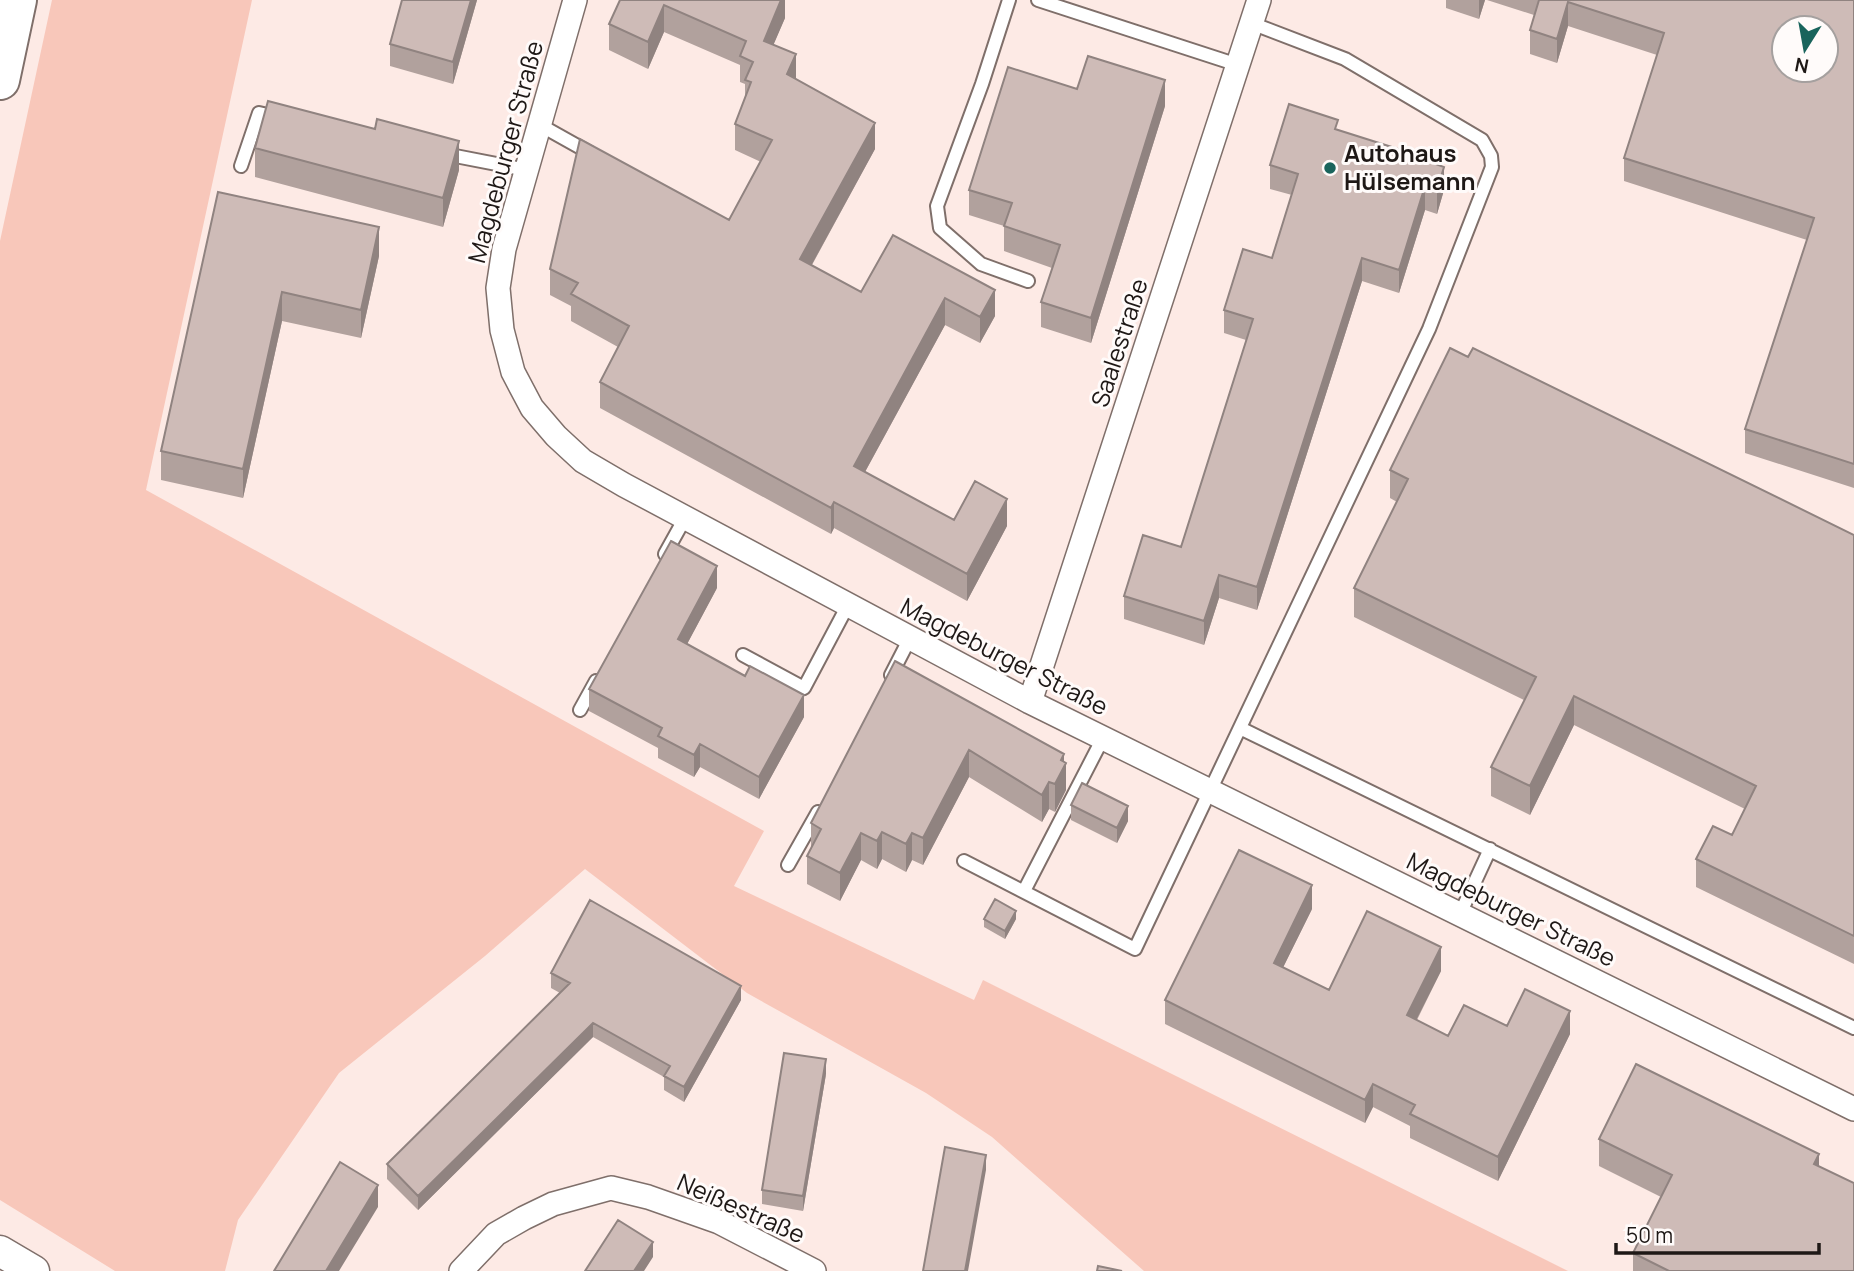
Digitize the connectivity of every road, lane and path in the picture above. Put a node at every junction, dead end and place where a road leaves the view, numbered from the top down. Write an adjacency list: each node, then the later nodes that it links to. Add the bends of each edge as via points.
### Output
1 (17, 0): 8 (highway)
2 (575, 0): 10 (street, Magdeburger Straße)
3 (1009, 0): 15 (lane, via 937,206 940,228 981,264)
4 (1038, 0): 7 (lane)
5 (1259, 0): 6 (street, Saalestraße)
6 (1251, 23): 7 (street, Saalestraße); 25 (lane, via 1345,59 1402,93 1482,141 1492,167 1429,329)
7 (1238, 65): 23 (street, Saalestraße)
8 (0, 80)
9 (299, 122): 13 (lane, via 259,113)
10 (540, 125): 12 (lane); 14 (street, Magdeburger Straße)
11 (432, 151): 14 (lane)
12 (600, 158)
13 (241, 166)
14 (527, 170): 16 (street, Magdeburger Straße, via 504,248 498,288 513,372 532,408 583,461)
15 (1028, 281)
16 (685, 518): 17 (lane); 18 (street, Magdeburger Straße)
17 (659, 566)
18 (848, 605): 19 (street, Magdeburger Straße); 20 (lane, via 804,688)
19 (909, 638): 22 (lane); 23 (street, Magdeburger Straße)
20 (743, 655)
21 (600, 674): 24 (lane)
22 (886, 684)
23 (1030, 702): 26 (street, Magdeburger Straße)
24 (580, 710)
25 (1240, 727): 27 (lane); 29 (lane)
26 (1103, 738): 27 (street, Magdeburger Straße); 32 (lane)
27 (1210, 791): 32 (lane, via 1135,949); 33 (street, Magdeburger Straße)
28 (825, 799): 31 (lane)
29 (1490, 849): 33 (lane); 34 (lane)
30 (964, 861): 32 (lane)
31 (788, 864)
32 (1024, 891)
33 (1460, 914): 35 (street, Magdeburger Straße)
34 (1854, 1028)
35 (1854, 1109)
36 (0, 1251): 37 (street)
37 (34, 1271)
38 (461, 1271): 39 (street, Neißestraße, via 496,1234 524,1218 553,1204 611,1188 719,1222)
39 (814, 1271)

